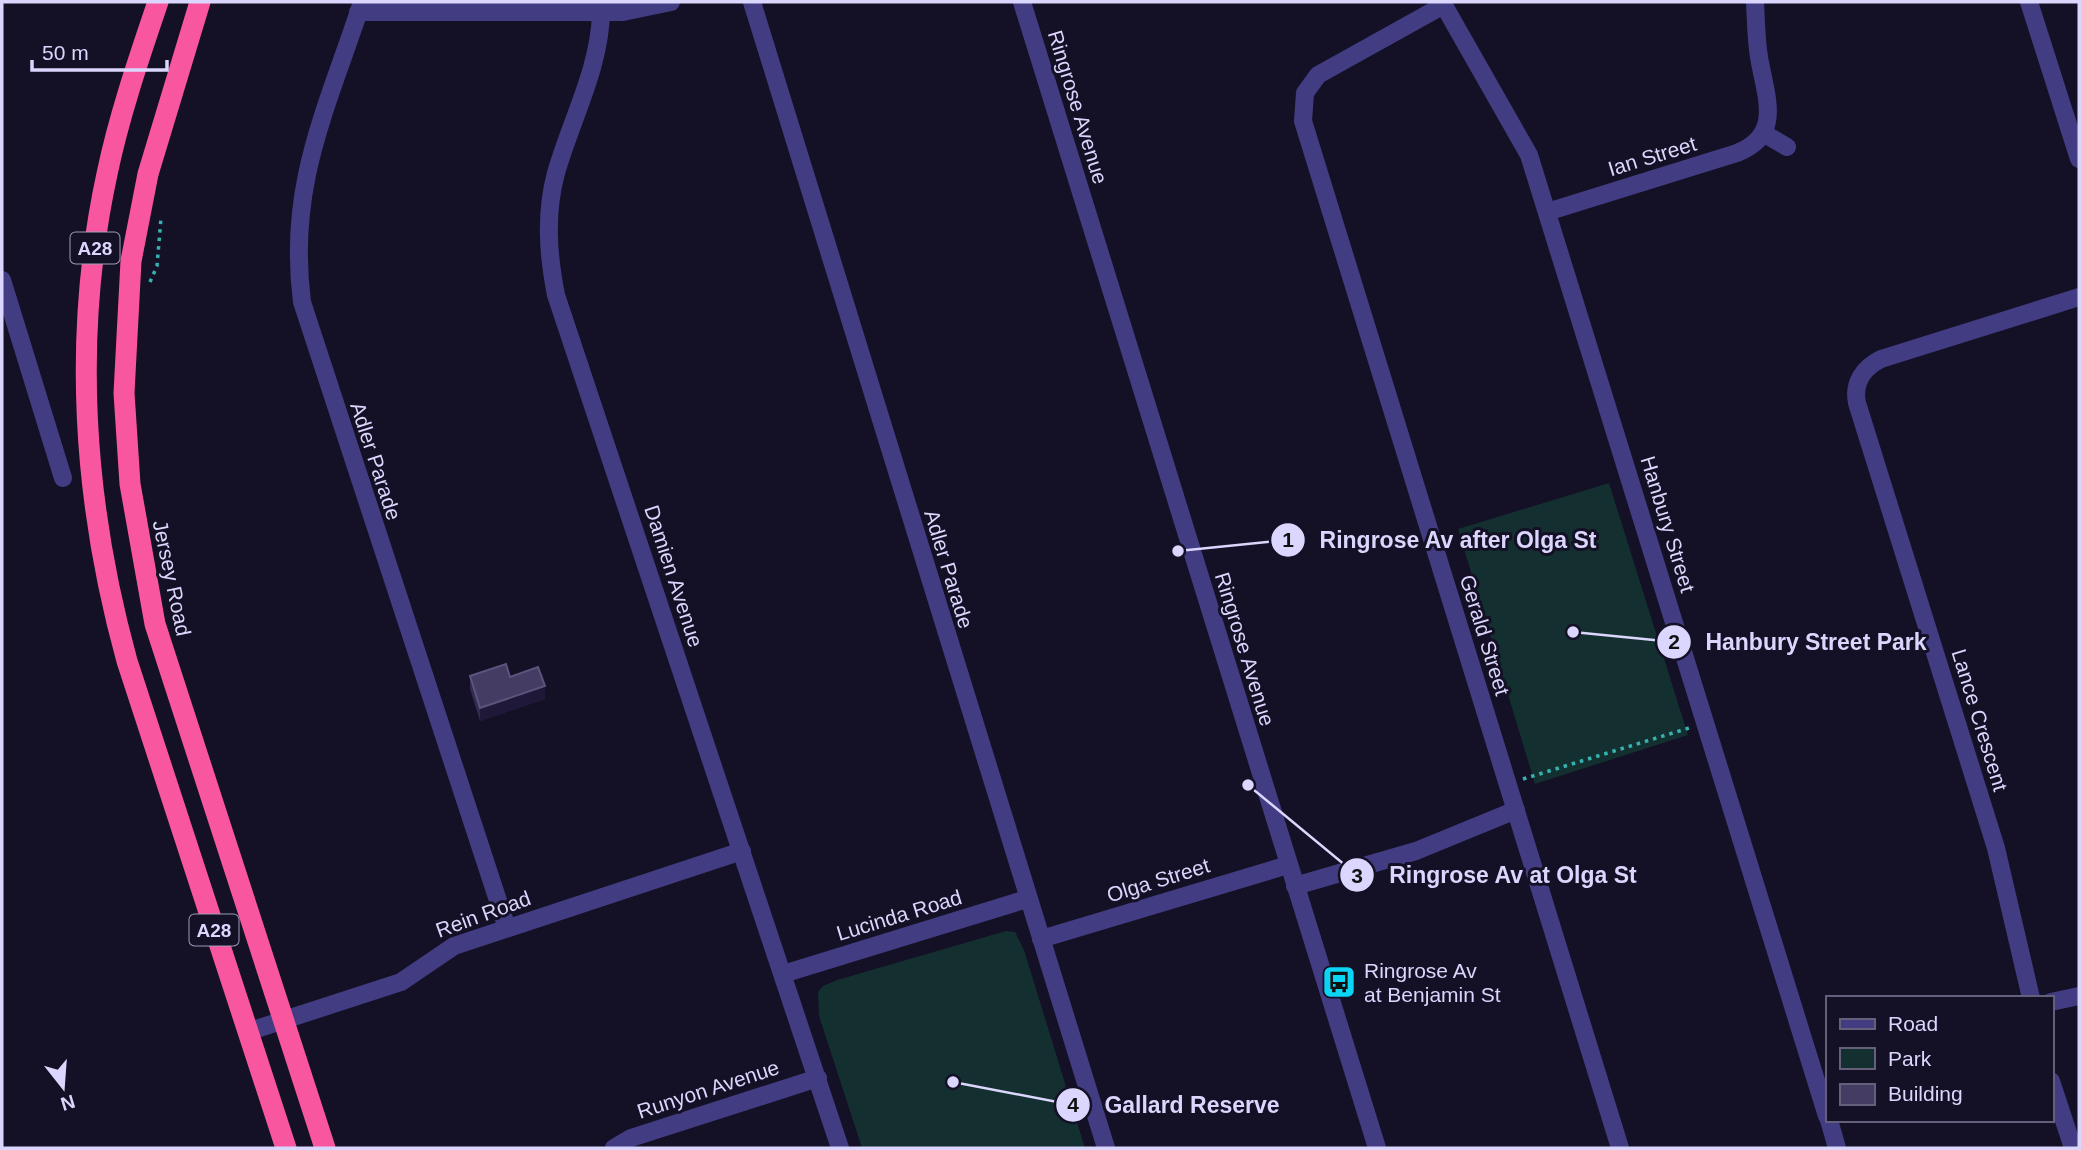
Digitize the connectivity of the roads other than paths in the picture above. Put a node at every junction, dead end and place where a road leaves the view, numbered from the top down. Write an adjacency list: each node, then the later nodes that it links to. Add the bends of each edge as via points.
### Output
1 (158, 2): 30 (highway, A28, via 110,160 96,240 86,360 92,489 107,587 127,661)
2 (200, 2): 29 (highway, Jersey Road / A28, via 165,111 136,234 124,345 126,449 138,545 155,624)
3 (671, 2): 10 (street, via 639,11)
4 (751, 2): 22 (street, Adler Parade)
5 (1022, 2): 20 (street, Ringrose Avenue)
6 (1755, 2): 11 (street, via 1768,112)
7 (2029, 2): 13 (street)
8 (1443, 3): 14 (street, Hanbury Street, via 1520,135); 18 (street, Gerald Street, via 1318,75 1305,93 1303,121)
9 (360, 7): 10 (street); 23 (street, Adler Parade, via 303,183 297,230 302,302)
10 (601, 12): 19 (street, Damien Avenue, via 599,42 550,201 553,276)
11 (1763, 133): 12 (street); 14 (street, Ian Street, via 1754,145 1737,153)
12 (1787, 147)
13 (2079, 159)
14 (1548, 212): 33 (street, Hanbury Street)
15 (2, 280): 17 (street)
16 (2079, 297): 26 (street, Lance Crescent, via 1881,359 1852,373 1857,403 1996,848)
17 (63, 478)
18 (1516, 810): 21 (street, via 1416,850); 41 (street, Gerald Street)
19 (742, 851): 23 (street, Rein Road); 25 (street, Damien Avenue)
20 (1288, 864): 21 (street, Ringrose Avenue); 24 (street, Olga Street)
21 (1296, 887): 40 (street, Ringrose Avenue)
22 (1027, 899): 24 (street, Adler Parade); 25 (street, Lucinda Road)
23 (507, 928): 29 (street, Rein Road, via 442,951 401,982)
24 (1041, 939): 39 (street, Adler Parade)
25 (783, 974): 31 (street, Damien Avenue)
26 (2031, 996)
27 (2079, 996): 28 (street)
28 (2053, 1002)
29 (283, 1021): 30 (street, Rein Road); 36 (highway, Jersey Road / A28)
30 (247, 1032): 35 (highway, A28)
31 (818, 1078): 37 (street, Runyon Avenue, via 631,1138); 38 (street, Damien Avenue)
32 (2053, 1087): 43 (street)
33 (1826, 1112)
34 (1829, 1122): 42 (street, Hanbury Street)
35 (286, 1148)
36 (325, 1148)
37 (614, 1148)
38 (840, 1148)
39 (1106, 1148)
40 (1377, 1148)
41 (1620, 1148)
42 (1837, 1148)
43 (2073, 1148)

